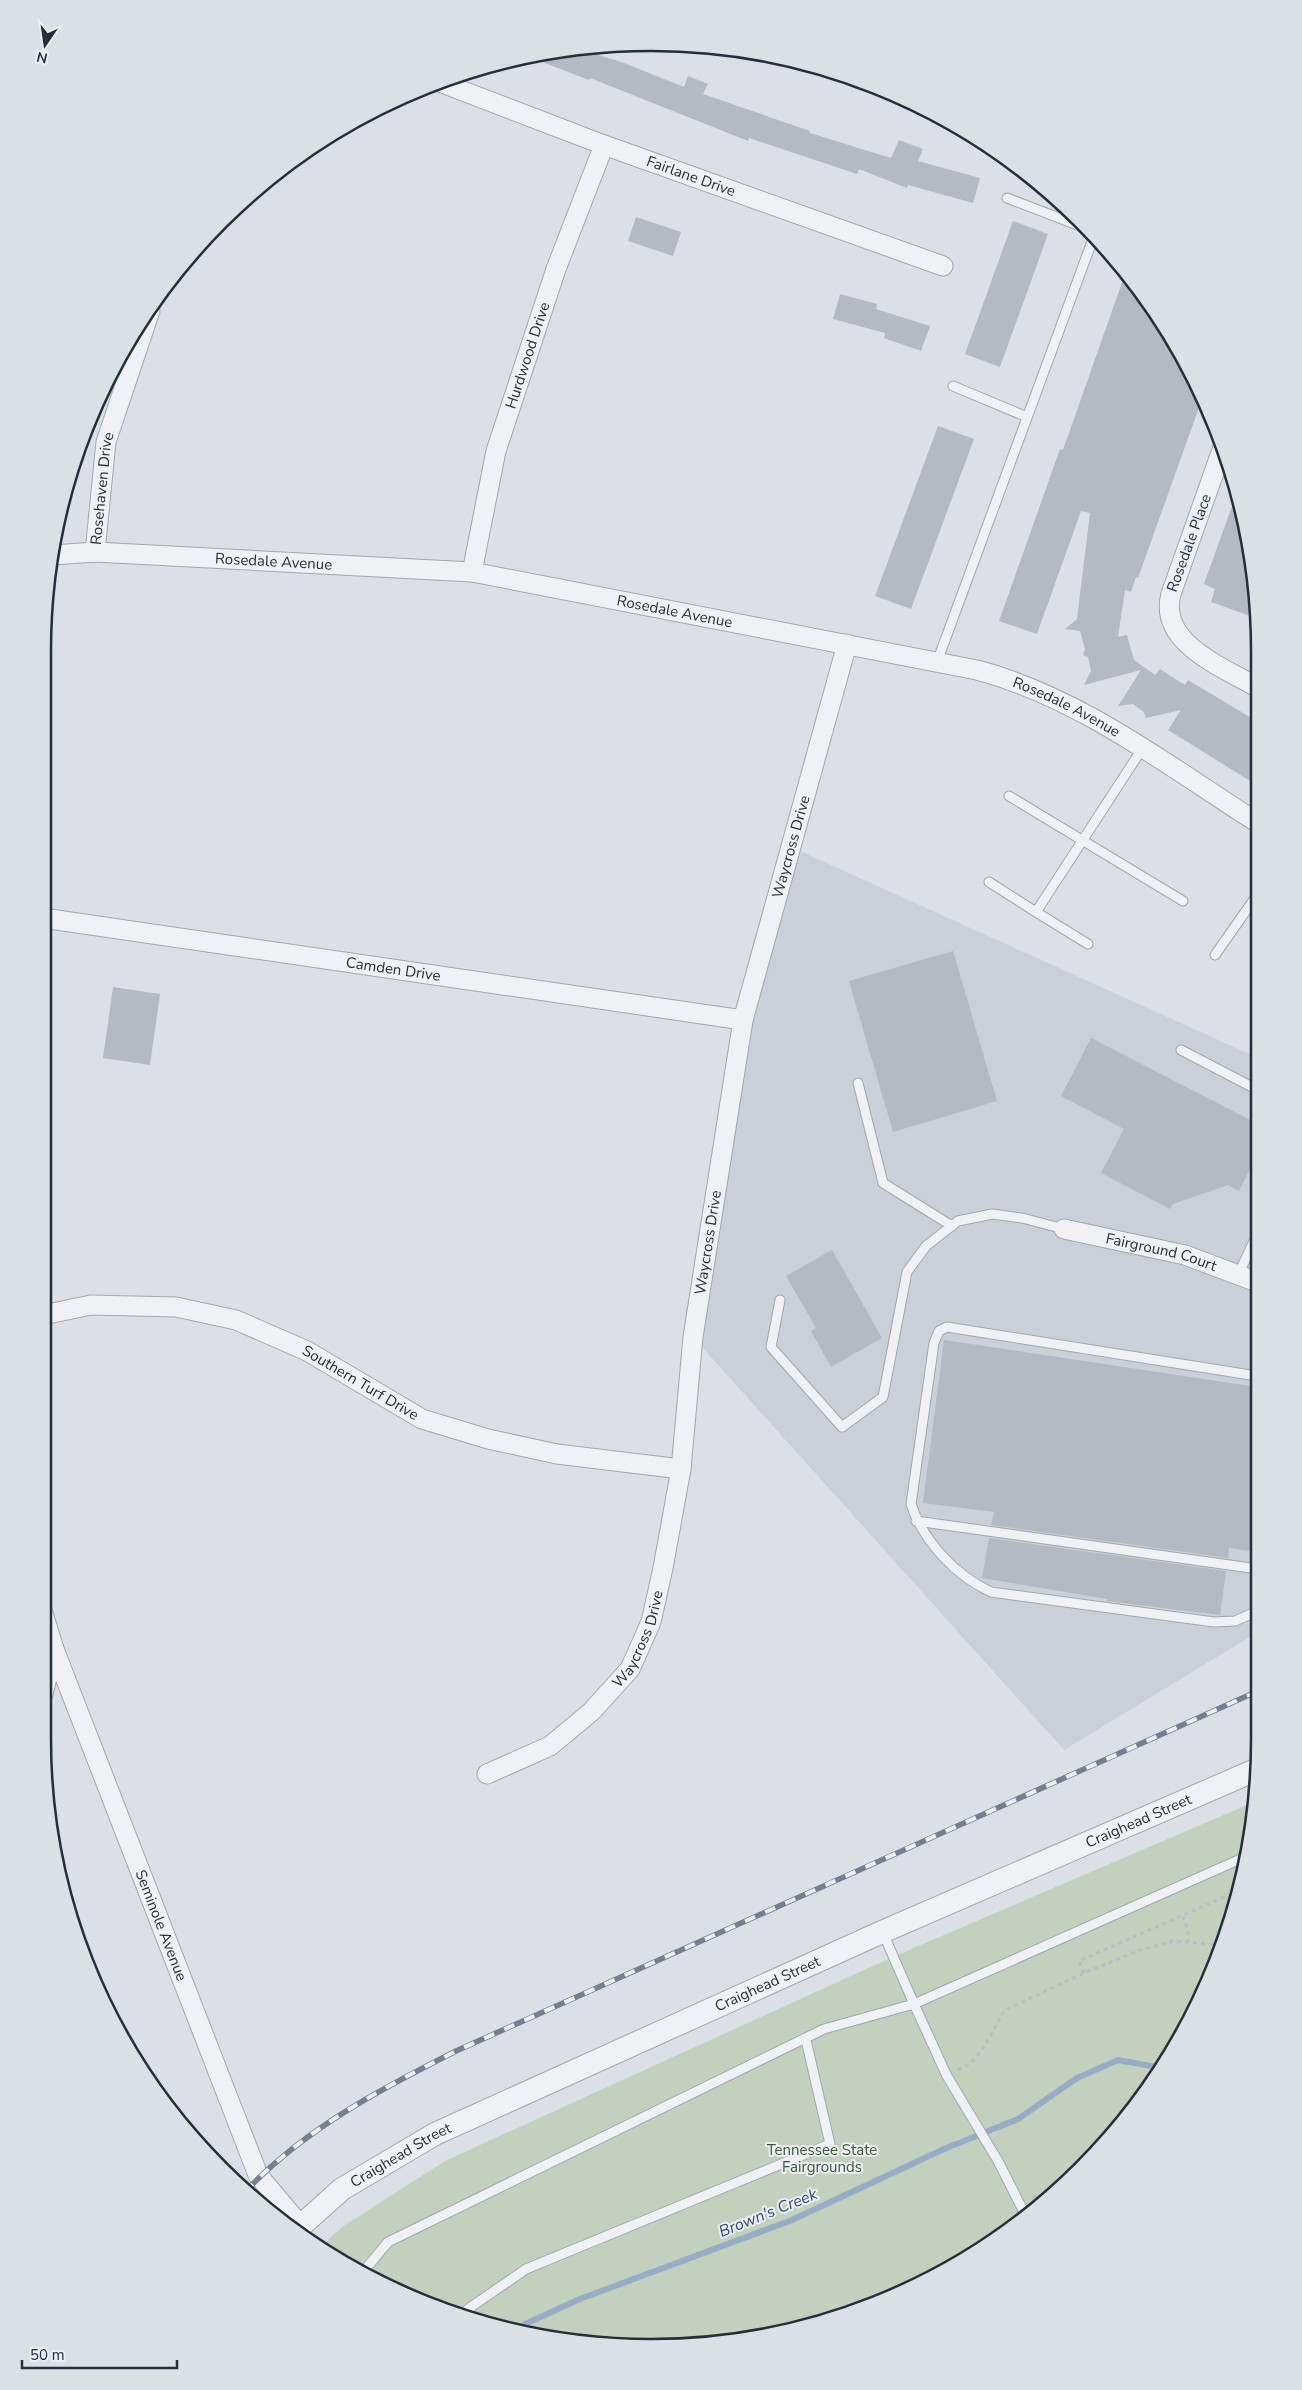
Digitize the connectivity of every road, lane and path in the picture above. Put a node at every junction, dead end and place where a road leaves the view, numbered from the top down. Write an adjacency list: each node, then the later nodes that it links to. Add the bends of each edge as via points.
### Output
1 (450, 86): 2 (street, Fairlane Drive)
2 (604, 145): 6 (street, Fairlane Drive); 13 (street, Hurdwood Drive, via 556,269 496,451)
3 (1007, 198): 4 (lane)
4 (1070, 222)
5 (1091, 244): 9 (lane)
6 (943, 266)
7 (142, 334): 11 (street, Rosehaven Drive, via 106,442)
8 (953, 386): 9 (lane)
9 (1027, 416): 15 (lane)
10 (1219, 459): 16 (street, Rosedale Place, via 1171,594 1168,612 1172,626 1182,640)
11 (95, 552): 12 (street, Rosedale Avenue); 13 (street, Rosedale Avenue)
12 (59, 555)
13 (472, 572): 14 (street, Rosedale Avenue)
14 (848, 644): 15 (street, Rosedale Avenue); 28 (street, Waycross Drive)
15 (937, 662): 17 (street, Rosedale Avenue, via 977,670 1031,687)
16 (1251, 683)
17 (1142, 749): 19 (street, Rosedale Avenue); 20 (lane)
18 (1009, 796): 20 (lane)
19 (1251, 818)
20 (1083, 840): 22 (lane); 24 (lane)
21 (989, 882): 24 (lane)
22 (1183, 900)
23 (1251, 904): 27 (lane)
24 (1036, 912): 26 (lane)
25 (51, 919): 28 (street, Camden Drive)
26 (1088, 944)
27 (1215, 955)
28 (743, 1020): 40 (street, Waycross Drive, via 693,1337)
29 (1181, 1050): 31 (lane)
30 (858, 1083): 32 (lane, via 883,1183)
31 (1251, 1086)
32 (952, 1226): 33 (lane, via 958,1221 992,1214); 37 (lane, via 926,1246 907,1272 883,1397 842,1427 771,1347)
33 (1064, 1229): 35 (street, Fairground Court, via 1185,1255)
34 (1251, 1248): 35 (lane)
35 (1238, 1275): 36 (street, Fairground Court)
36 (1251, 1280)
37 (780, 1300)
38 (51, 1312): 40 (street, Southern Turf Drive, via 91,1305 176,1307 236,1320 307,1351 422,1419 488,1439 557,1454)
39 (1251, 1375): 41 (lane, via 947,1327 938,1331 934,1343 912,1483 911,1504)
40 (681, 1469): 48 (street, Waycross Drive, via 651,1622 630,1669 591,1712 550,1746)
41 (916, 1521): 42 (lane); 43 (lane, via 939,1552 972,1583 991,1592 1214,1622 1235,1621)
42 (1251, 1568)
43 (1251, 1614)
44 (51, 1639): 45 (street, Seminole Avenue)
45 (54, 1649): 46 (street); 62 (street, Seminole Avenue, via 258,2175)
46 (51, 1660)
47 (1249, 1773): 52 (street, Craighead Street)
48 (487, 1774)
49 (1238, 1860): 56 (lane)
50 (1230, 1895): 51 (path)
51 (1182, 1916): 53 (path); 55 (path, via 1079,1961)
52 (882, 1932): 56 (lane); 63 (street, Craighead Street, via 435,2134 342,2190)
53 (1188, 1941): 54 (path); 55 (path, via 1173,1941 1140,1950)
54 (1214, 1944)
55 (1084, 1973): 58 (path, via 1005,2010 971,2063)
56 (914, 2004): 57 (lane, via 824,2030); 58 (lane)
57 (806, 2040): 64 (lane, via 388,2242); 65 (lane, via 830,2144 526,2270)
58 (947, 2076): 60 (lane)
59 (1038, 2197): 60 (path)
60 (1020, 2203): 61 (lane)
61 (1023, 2209)
62 (289, 2217)
63 (300, 2225)
64 (367, 2267)
65 (467, 2310)

